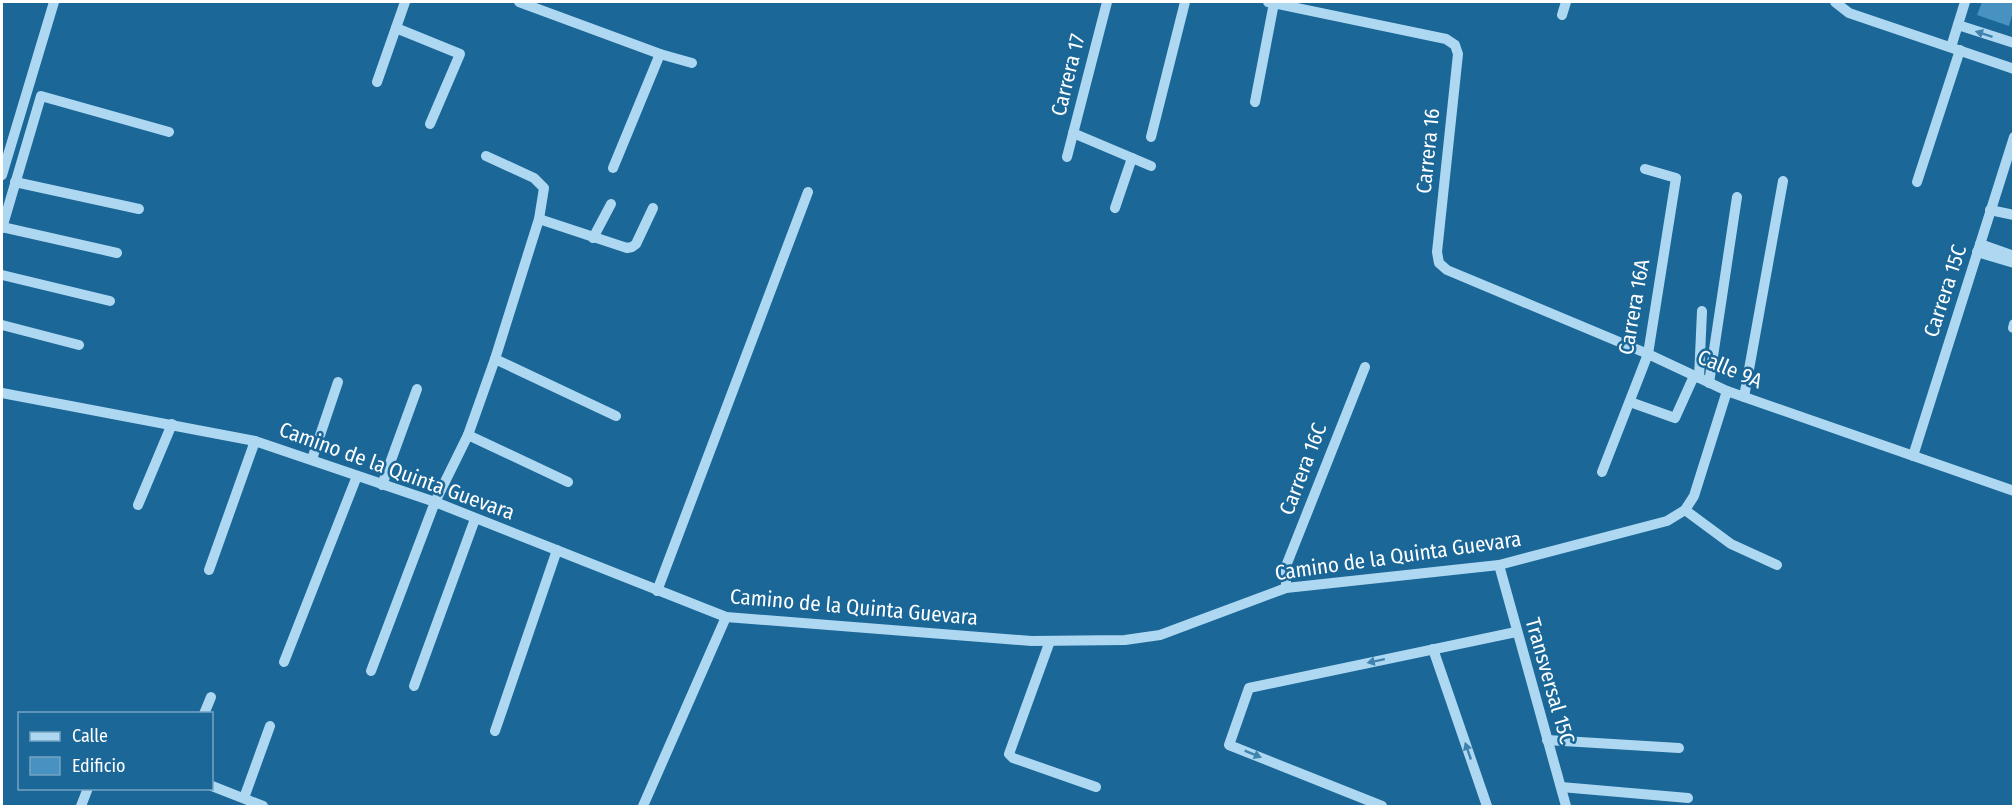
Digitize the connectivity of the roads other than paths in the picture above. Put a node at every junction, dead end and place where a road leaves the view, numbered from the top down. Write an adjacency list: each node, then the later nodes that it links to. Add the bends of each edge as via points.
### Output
1 (54, 2): 31 (street)
2 (405, 2): 12 (street)
3 (519, 2): 15 (street)
4 (1107, 2): 22 (street, Carrera 17)
5 (1185, 2): 23 (street)
6 (1271, 2): 19 (street); 49 (street, Carrera 16, via 1446,39 1455,45 1458,54)
7 (1566, 2): 10 (street)
8 (1835, 2): 14 (street, via 1849,13)
9 (1965, 2): 11 (street)
10 (1562, 15)
11 (1958, 25): 13 (street, one-way to 11); 14 (street)
12 (396, 28): 18 (street); 20 (street, via 460,54)
13 (2013, 43)
14 (1956, 49): 17 (street); 34 (street)
15 (660, 54): 16 (street); 29 (street)
16 (692, 63)
17 (2013, 69)
18 (377, 82)
19 (1255, 102)
20 (430, 124)
21 (169, 132): 33 (street, via 41,96)
22 (1073, 133): 26 (street, Carrera 17); 27 (street)
23 (1151, 137)
24 (2013, 137): 41 (street, Carrera 15C)
25 (486, 156): 43 (street, via 534,178 544,188)
26 (1067, 157)
27 (1132, 158): 28 (street); 39 (street)
28 (1151, 166)
29 (614, 168)
30 (1645, 169): 56 (street, Carrera 16A, via 1676,178)
31 (2, 175)
32 (1783, 181): 64 (street)
33 (15, 182): 40 (street); 44 (street)
34 (1917, 182)
35 (808, 192): 86 (street)
36 (1737, 196): 59 (street)
37 (610, 204): 45 (street)
38 (653, 207): 45 (street, via 632,247)
39 (1115, 208)
40 (139, 209)
41 (1990, 210): 42 (street); 46 (street, Carrera 15C)
42 (2013, 215)
43 (539, 219): 45 (street); 57 (street)
44 (2, 227): 47 (street)
45 (593, 238)
46 (1978, 248): 48 (street); 50 (street); 70 (street, Carrera 15C)
47 (117, 253)
48 (2013, 256)
49 (1439, 263): 56 (street, Calle 9A, via 1447,270)
50 (2013, 263)
51 (2, 275): 52 (street)
52 (110, 301)
53 (1702, 311): 59 (street)
54 (2, 326): 55 (street)
55 (79, 345)
56 (1648, 354): 59 (street, Calle 9A); 65 (street, Carrera 16A)
57 (495, 359): 66 (street); 68 (street)
58 (1365, 367): 85 (street, Carrera 16C, via 1286,566)
59 (1701, 379): 62 (street, Calle 9A); 65 (street, via 1675,418)
60 (338, 382): 71 (street)
61 (417, 389): 75 (street)
62 (1727, 391): 64 (street, Calle 9A); 79 (street, via 1694,496)
63 (2, 393): 67 (street, Camino de la Quinta Guevara)
64 (1744, 397): 70 (street, Calle 9A)
65 (1629, 402): 72 (street, Carrera 16A)
66 (616, 416)
67 (172, 424): 69 (street, Camino de la Quinta Guevara); 78 (street)
68 (468, 435): 74 (street); 77 (street)
69 (255, 441): 71 (street, Camino de la Quinta Guevara); 84 (street)
70 (1913, 456): 76 (street, Calle 9A)
71 (312, 459): 73 (street, Camino de la Quinta Guevara)
72 (1602, 472)
73 (357, 476): 75 (street, Camino de la Quinta Guevara); 91 (street)
74 (568, 482)
75 (382, 485): 77 (street, Camino de la Quinta Guevara)
76 (2013, 491)
77 (435, 502): 80 (street, Camino de la Quinta Guevara); 92 (street)
78 (138, 504)
79 (1685, 510): 82 (street, Camino de la Quinta Guevara, via 1667,521); 83 (street, via 1731,544)
80 (475, 519): 81 (street, Camino de la Quinta Guevara); 93 (street)
81 (557, 550): 86 (street, Camino de la Quinta Guevara); 97 (street)
82 (1498, 565): 85 (street, Camino de la Quinta Guevara); 88 (street, Transversal 15C)
83 (1777, 565)
84 (209, 570)
85 (1286, 588): 89 (street, Camino de la Quinta Guevara, via 1160,635 1125,640)
86 (657, 591): 87 (street, Camino de la Quinta Guevara)
87 (726, 617): 89 (street, Camino de la Quinta Guevara); 108 (street)
88 (1516, 632): 90 (street); 98 (street, Transversal 15C)
89 (1050, 641): 101 (street, via 1009,754)
90 (1433, 649): 109 (street, one-way to 109, via 1250,688 1229,744); 110 (street, one-way to 90)
91 (284, 662)
92 (371, 671)
93 (414, 686)
94 (210, 697): 95 (street)
95 (205, 712)
96 (270, 726): 104 (street)
97 (495, 731)
98 (1547, 740): 99 (street); 102 (street, Transversal 15C)
99 (1679, 748)
100 (213, 786): 104 (street)
101 (1096, 787)
102 (1561, 787): 105 (street); 111 (street, Transversal 15C)
103 (88, 790): 106 (street)
104 (244, 798): 107 (street)
105 (1688, 798)
106 (81, 807)
107 (263, 807)
108 (643, 807)
109 (1382, 807)
110 (1487, 807)
111 (1566, 807)

